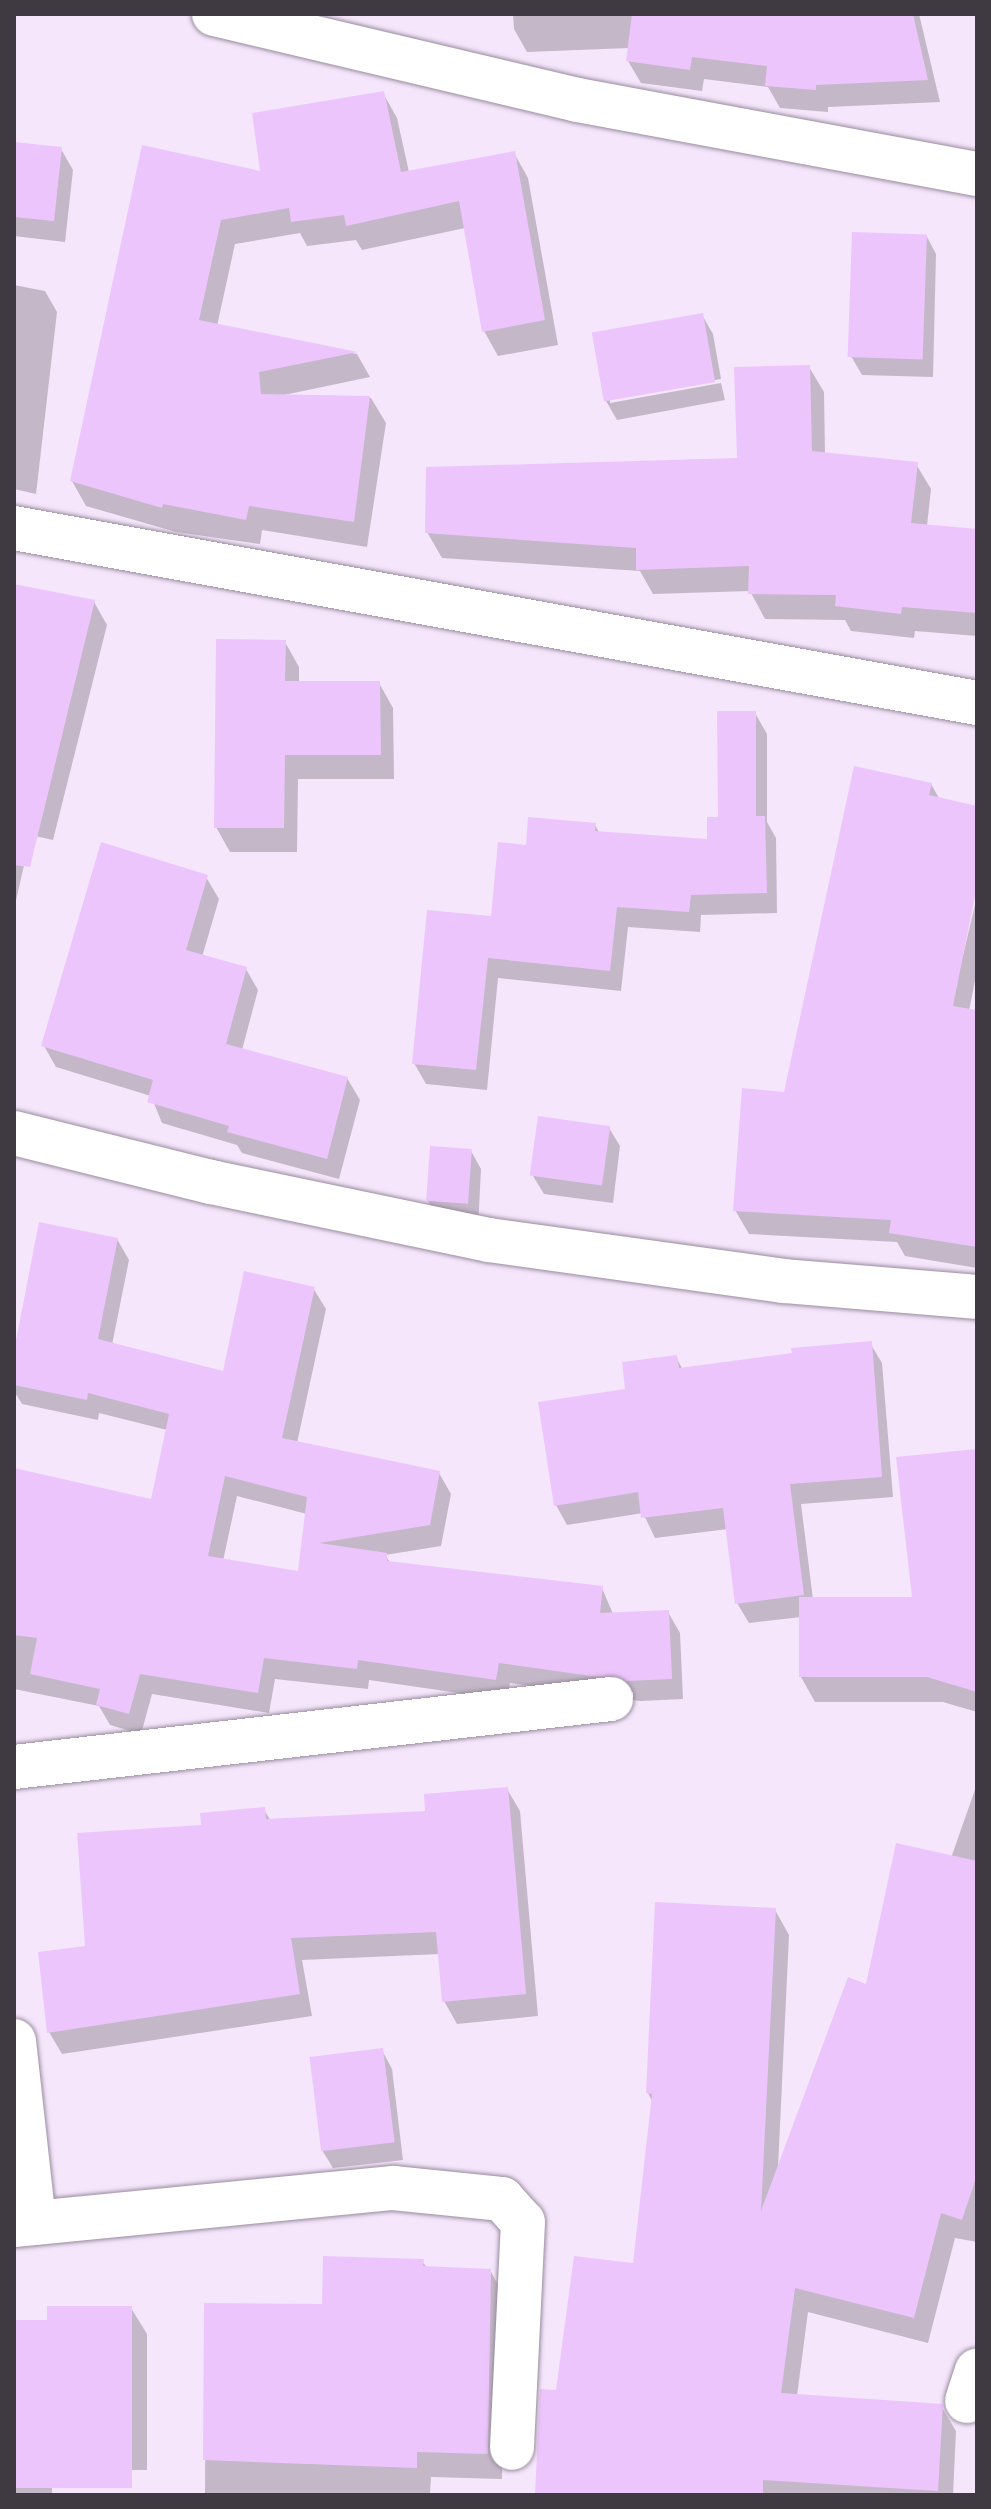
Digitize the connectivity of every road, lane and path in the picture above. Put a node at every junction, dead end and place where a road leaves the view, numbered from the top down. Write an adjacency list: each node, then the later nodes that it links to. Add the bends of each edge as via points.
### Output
1 (214, 14): 2 (street, via 577,100)
2 (977, 174)
3 (14, 528): 4 (street)
4 (977, 703)
5 (14, 1133): 6 (street, via 211,1182 489,1240 783,1281)
6 (977, 1297)
7 (611, 1699): 8 (street)
8 (14, 1767)
9 (14, 2041): 10 (street)
10 (24, 2224): 11 (street, via 393,2188 502,2199 523,2222)
11 (512, 2448)

